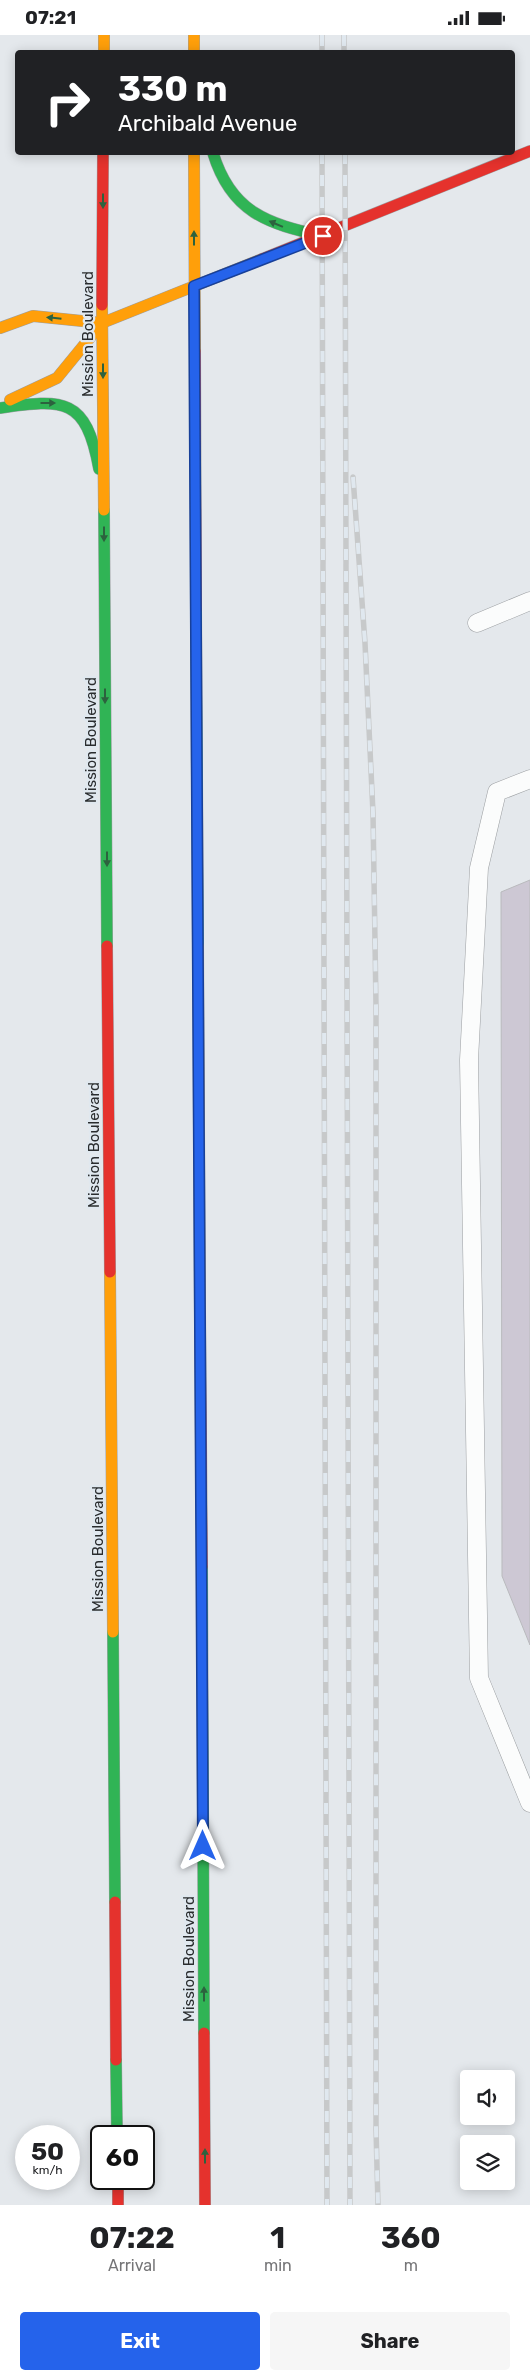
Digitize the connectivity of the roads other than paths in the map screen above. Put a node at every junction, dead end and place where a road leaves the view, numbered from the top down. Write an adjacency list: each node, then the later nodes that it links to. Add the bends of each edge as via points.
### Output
1 (104, 35): 3 (main road)
2 (195, 35): 4 (main road)
3 (104, 50)
4 (196, 50)
5 (530, 151): 9 (main road)
6 (103, 155): 11 (main road, Mission Boulevard, one-way to 11)
7 (194, 155): 10 (main road, Mission Boulevard, one-way to 7)
8 (213, 155): 9 (main road, one-way to 8, via 289,229 262,218 241,203 227,189 217,171)
9 (323, 236): 10 (main road)
10 (194, 286): 11 (main road); 23 (main road, Mission Boulevard, one-way to 10)
11 (102, 323): 12 (main road, one-way to 12, via 32,315); 13 (main road, via 57,378); 15 (main road, Mission Boulevard, one-way to 15)
12 (0, 328)
13 (0, 404)
14 (0, 408): 15 (main road, one-way to 15, via 51,402 66,406 80,416 97,457)
15 (104, 507): 20 (main road, Mission Boulevard, one-way to 20)
16 (530, 601): 17 (lane)
17 (478, 623)
18 (530, 779): 19 (lane, via 497,792 479,867 469,1061 480,1678)
19 (530, 1803)
20 (118, 2125)
21 (118, 2190): 22 (main road)
22 (118, 2205)
23 (205, 2205)

